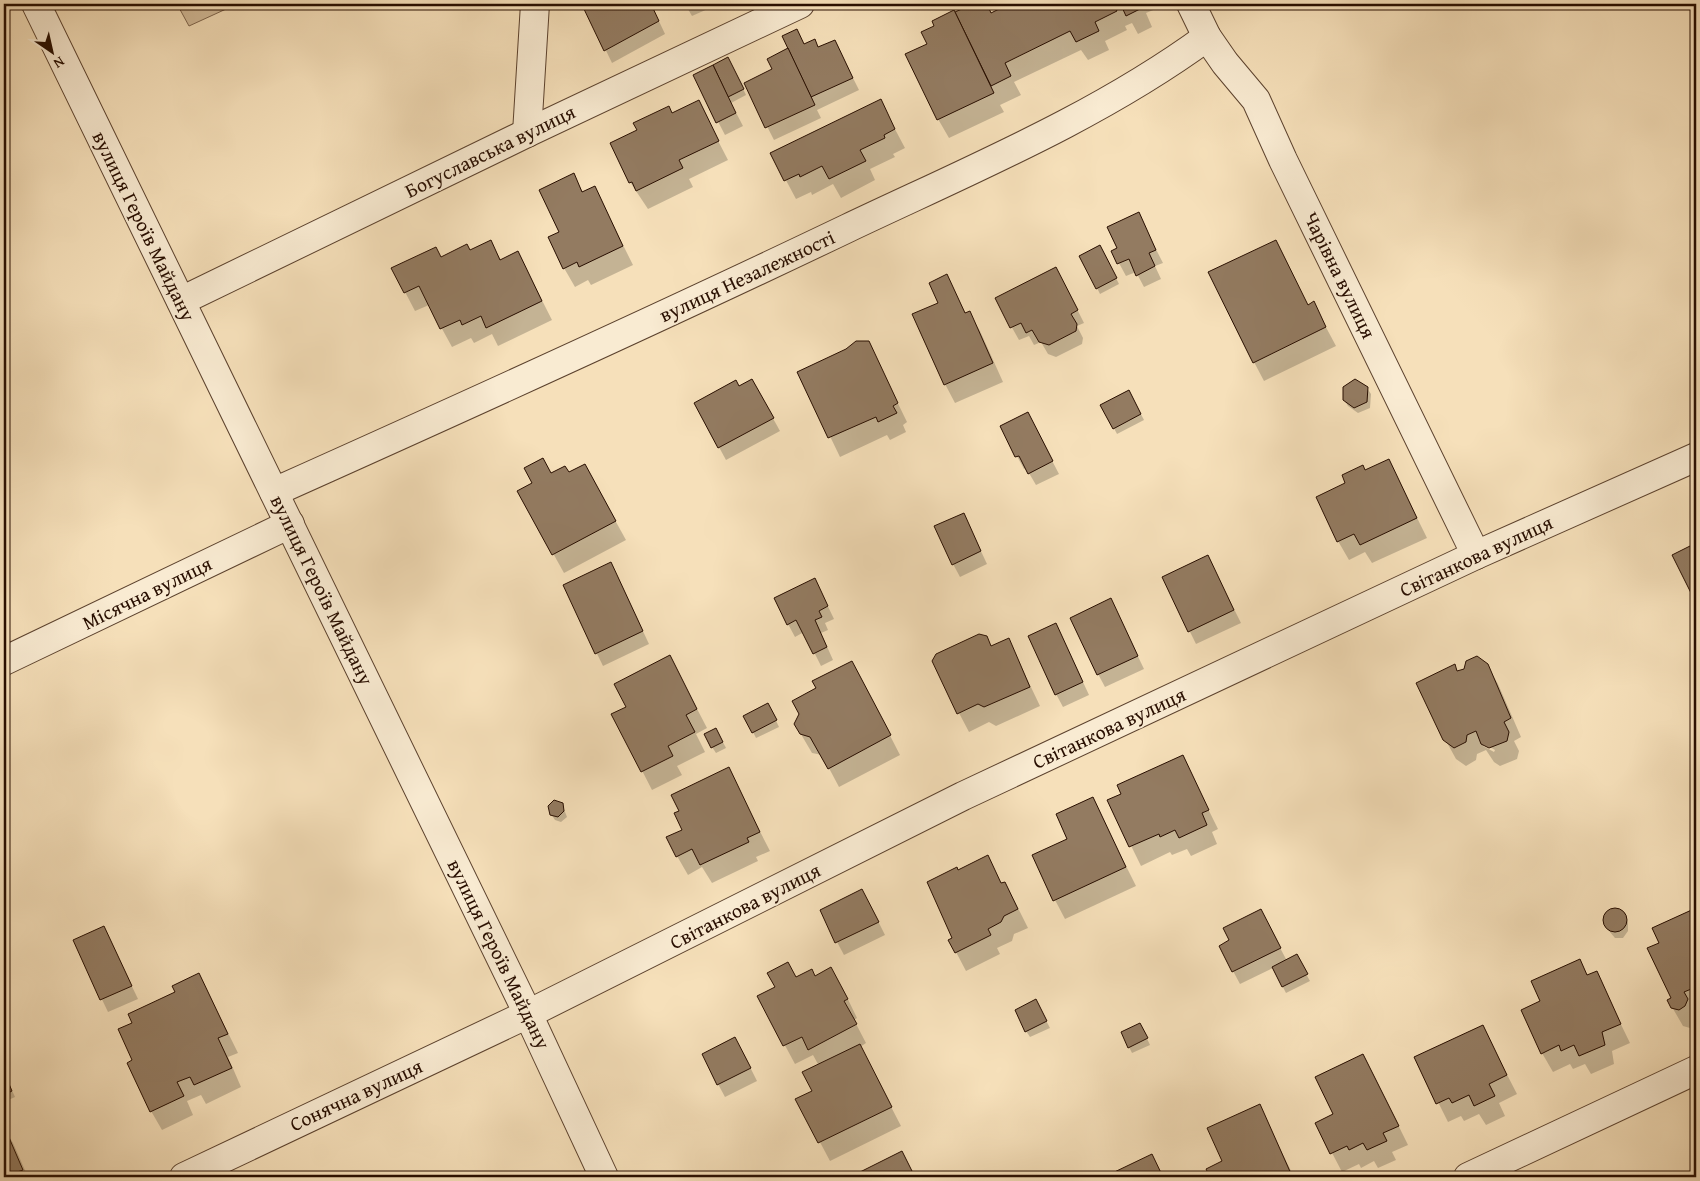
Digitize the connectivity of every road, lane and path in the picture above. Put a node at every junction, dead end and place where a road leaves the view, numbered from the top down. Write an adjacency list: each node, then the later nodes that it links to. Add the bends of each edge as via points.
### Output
1 (36, 4): 7 (street, вулиця Героїв Майдану)
2 (535, 4): 6 (street)
3 (800, 4): 6 (street, Богуславська вулиця)
4 (1191, 4): 5 (street, Чарівна вулиця)
5 (1207, 36): 9 (street, вулиця Незалежності, via 1165,68 1023,145 619,337); 11 (street, Чарівна вулиця, via 1224,63 1256,100)
6 (528, 133): 7 (street, Богуславська вулиця)
7 (181, 301): 9 (street, вулиця Героїв Майдану)
8 (1696, 458): 11 (street, Світанкова вулиця)
9 (274, 492): 10 (street, вулиця Героїв Майдану)
10 (290, 524): 12 (street, Місячна вулиця); 13 (street, вулиця Героїв Майдану)
11 (1476, 555): 13 (street, Світанкова вулиця, via 963,796)
12 (4, 661)
13 (528, 1014): 15 (street, Сонячна вулиця); 16 (street, вулиця Героїв Майдану)
14 (1696, 1070): 17 (street)
15 (184, 1177)
16 (604, 1177)
17 (1468, 1177)

